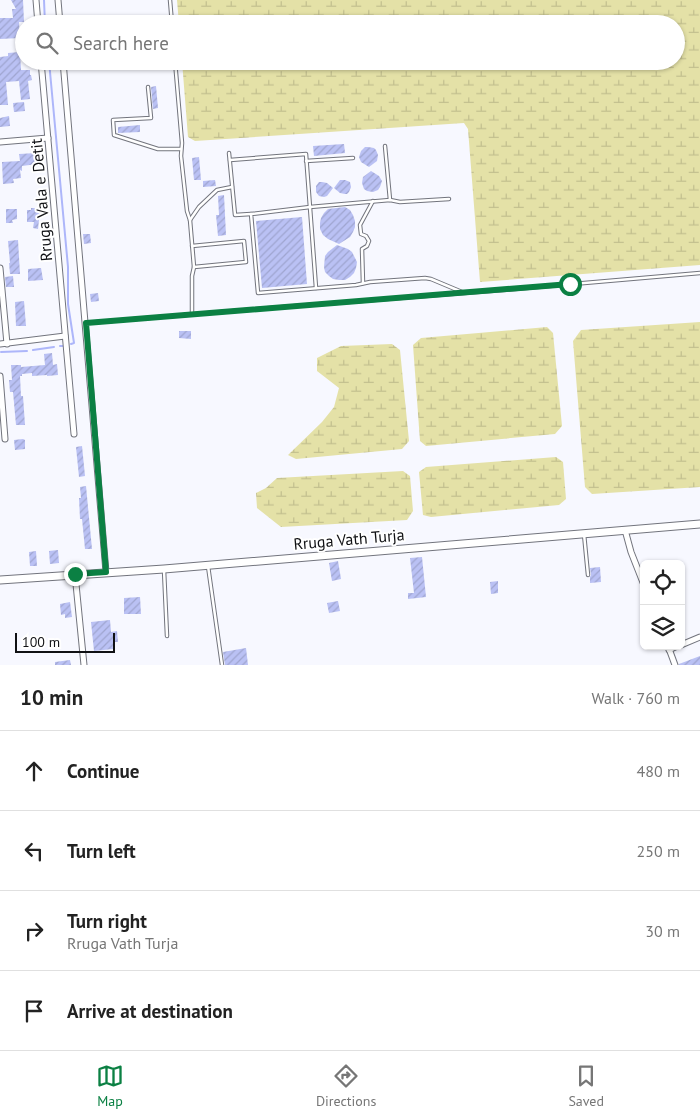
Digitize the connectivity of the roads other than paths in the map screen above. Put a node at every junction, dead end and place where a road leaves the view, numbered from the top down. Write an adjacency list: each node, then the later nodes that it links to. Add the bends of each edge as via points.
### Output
1 (36, 0): 4 (street)
2 (58, 0): 5 (street)
3 (170, 0): 6 (lane)
4 (37, 15)
5 (59, 15)
6 (171, 15)
7 (42, 70): 11 (street, Rruga Vala e Detit)
8 (64, 70): 34 (street)
9 (176, 70): 14 (lane)
10 (148, 87): 14 (lane, via 150,118 113,120 114,135 158,149)
11 (48, 138): 12 (street); 35 (street, Rruga Vala e Detit)
12 (0, 142)
13 (385, 146): 21 (lane)
14 (181, 149): 25 (lane, via 186,211)
15 (229, 153): 17 (lane)
16 (353, 158): 18 (lane)
17 (230, 160): 18 (lane, via 306,154); 19 (lane)
18 (306, 161): 23 (lane)
19 (232, 187): 24 (lane, via 235,215); 25 (lane, via 217,190)
20 (449, 199): 21 (lane)
21 (390, 200): 22 (lane)
22 (373, 201): 23 (lane); 30 (lane, via 360,225 361,234 368,241 362,250)
23 (310, 207): 24 (lane); 31 (lane)
24 (251, 214): 31 (lane, via 258,293)
25 (190, 220): 26 (lane)
26 (192, 246): 27 (lane); 27 (lane, via 244,241 246,262)
27 (194, 267): 33 (lane)
28 (0, 268): 37 (street)
29 (700, 272): 32 (lane)
30 (363, 284): 31 (lane); 32 (lane, via 424,278)
31 (316, 288)
32 (463, 293): 33 (lane)
33 (192, 314): 34 (lane)
34 (86, 323): 46 (street)
35 (65, 336): 37 (street); 39 (street, Rruga Vala e Detit)
36 (0, 344): 37 (street)
37 (7, 344)
38 (0, 376): 40 (street)
39 (74, 434)
40 (5, 440)
41 (700, 524): 42 (street, Rruga Vath Turja)
42 (625, 530): 43 (street, Rruga Vath Turja); 49 (street)
43 (584, 534): 44 (street, Rruga Vath Turja); 48 (lane)
44 (208, 565): 45 (street, Rruga Vath Turja); 56 (lane)
45 (164, 568): 46 (street, Rruga Vath Turja); 51 (lane)
46 (106, 572): 47 (street, Rruga Vath Turja)
47 (75, 574): 50 (street, Rruga Vath Turja); 55 (street)
48 (588, 575)
49 (640, 575)
50 (0, 580)
51 (167, 636)
52 (700, 637): 53 (street)
53 (685, 643)
54 (670, 650): 57 (street)
55 (84, 665)
56 (222, 665)
57 (675, 665)

